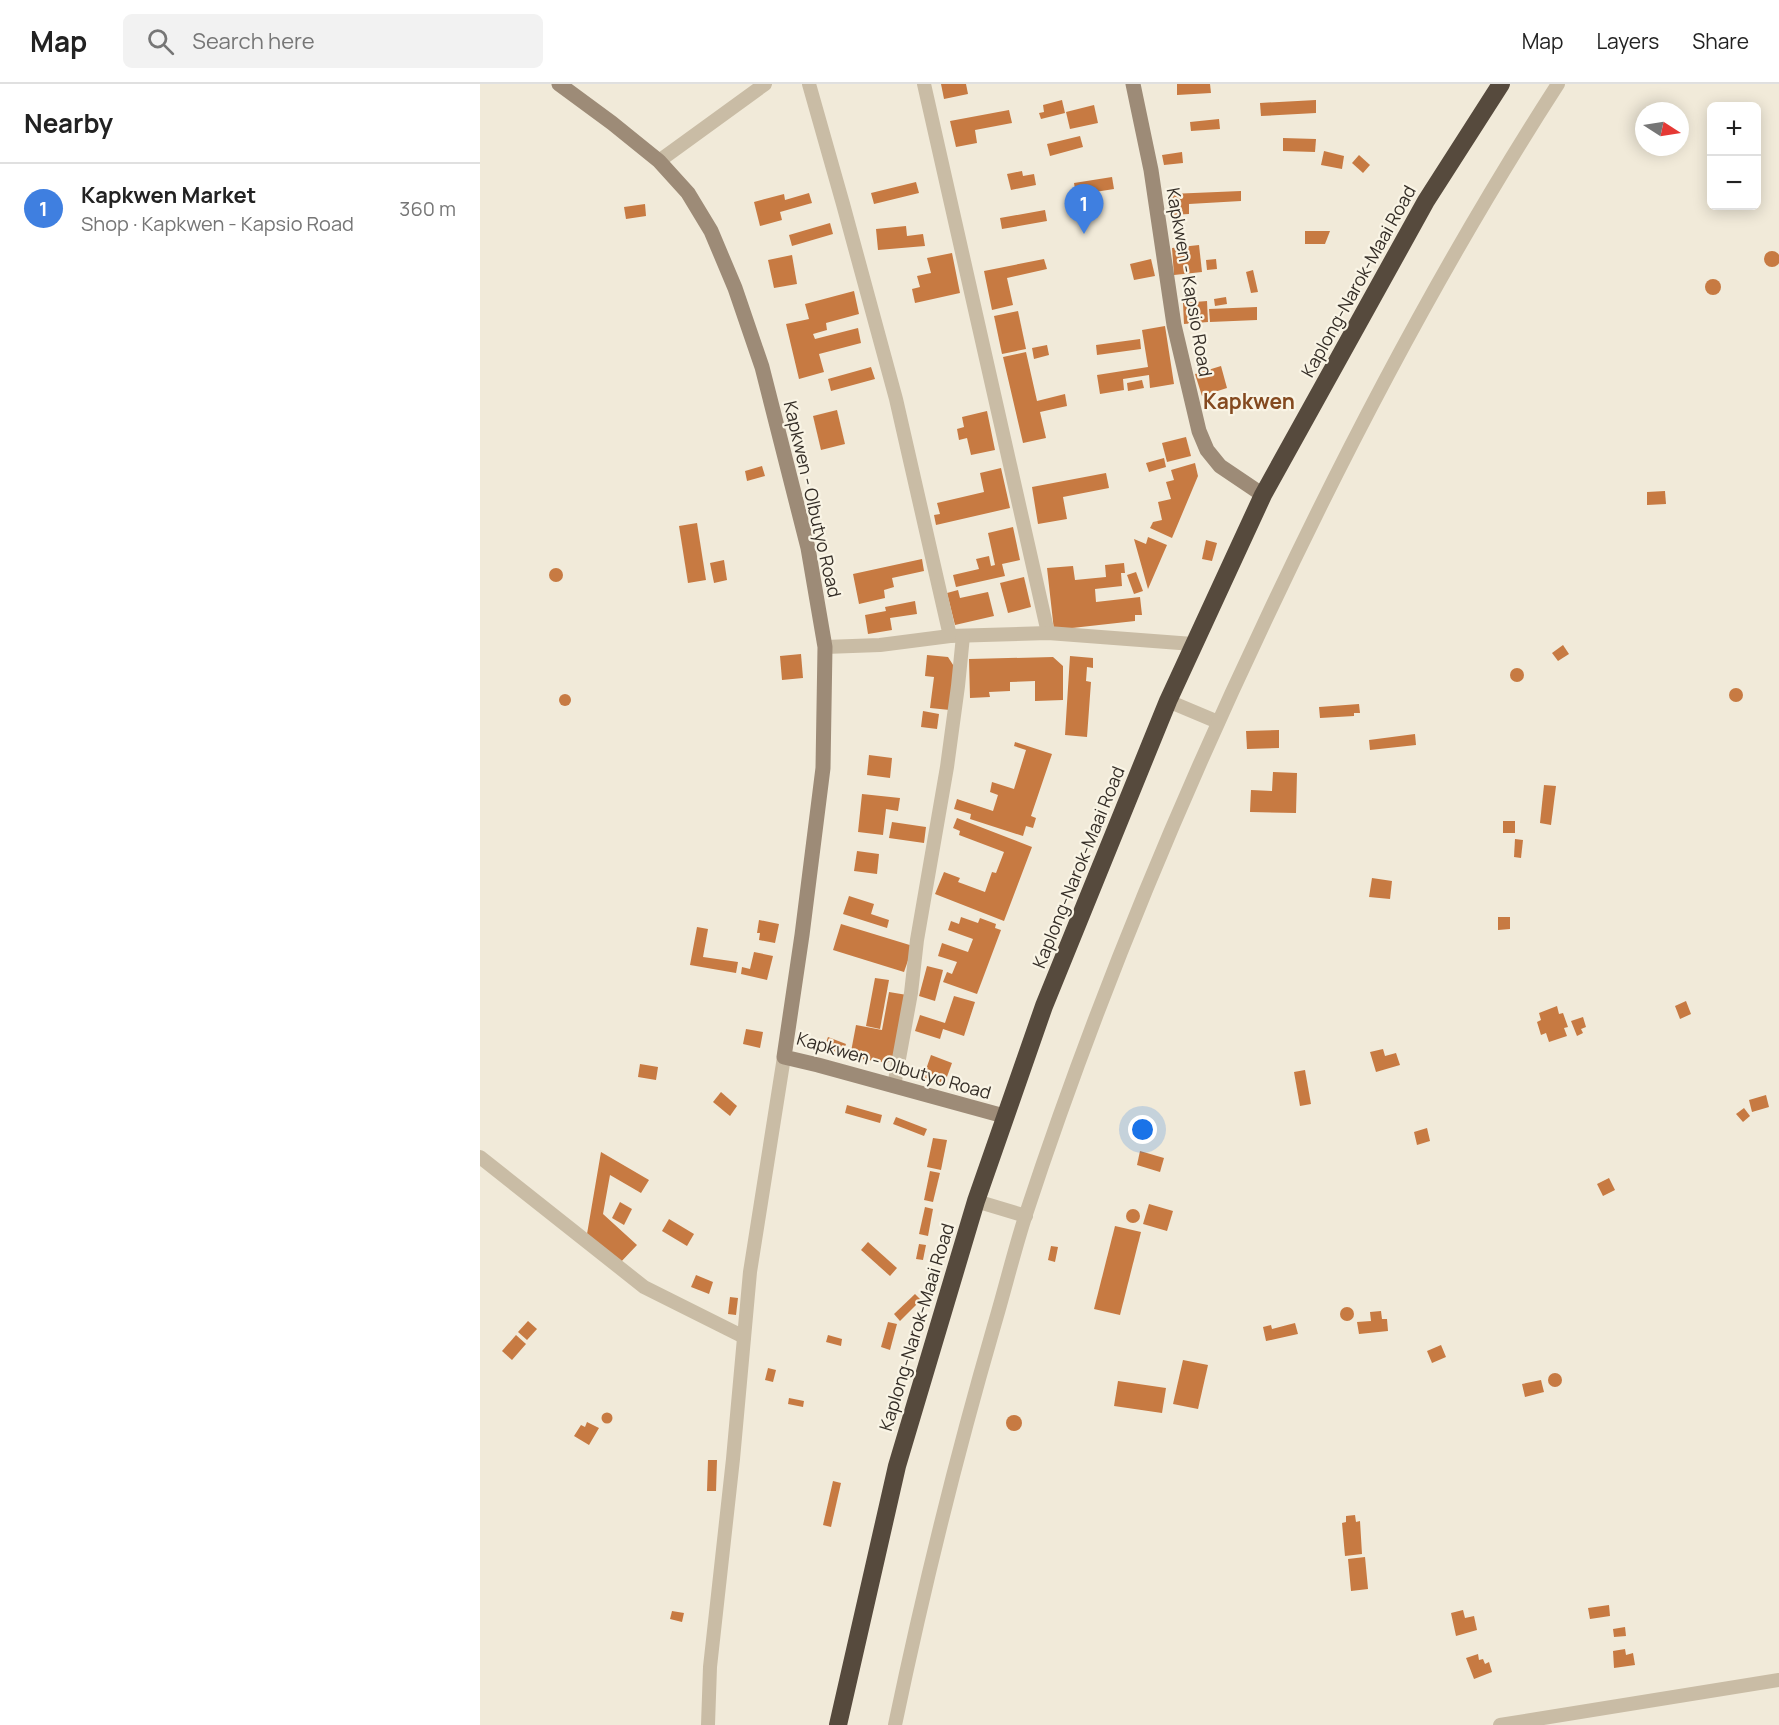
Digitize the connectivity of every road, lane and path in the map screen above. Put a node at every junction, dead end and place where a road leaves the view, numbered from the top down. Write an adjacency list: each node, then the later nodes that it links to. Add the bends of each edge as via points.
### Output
1 (559, 84): 8 (street, Kapkwen - Olbutyo Road)
2 (765, 84): 8 (street)
3 (809, 84): 11 (street)
4 (924, 84): 10 (street)
5 (1133, 84): 9 (street, Kapkwen - Kapsio Road, via 1174,324 1199,431 1220,466)
6 (1501, 84): 9 (highway, Kaplong-Narok-Maai Road, via 1426,201)
7 (1558, 84): 15 (street, via 1404,344 1306,534)
8 (659, 161): 13 (street, Kapkwen - Olbutyo Road, via 688,193 711,231 762,367 808,548)
9 (1263, 495): 12 (highway, Kaplong-Narok-Maai Road)
10 (1048, 633): 11 (street); 12 (street)
11 (957, 636): 13 (street); 17 (street, via 958,686 947,768)
12 (1193, 644): 14 (highway, Kaplong-Narok-Maai Road)
13 (825, 647): 16 (street, Kapkwen - Olbutyo Road, via 823,768)
14 (1168, 701): 15 (street); 18 (highway, Kaplong-Narok-Maai Road, via 1044,1006)
15 (1218, 722): 21 (street, via 1108,982)
16 (784, 1058): 17 (street, Kapkwen - Olbutyo Road); 22 (street, via 750,1272)
17 (894, 1086): 18 (street, Kapkwen - Olbutyo Road)
18 (1004, 1116): 20 (highway, Kaplong-Narok-Maai Road)
19 (480, 1157): 22 (street, via 644,1287)
20 (976, 1201): 21 (street); 25 (highway, Kaplong-Narok-Maai Road, via 897,1466)
21 (1026, 1216): 26 (street, via 975,1392 916,1627)
22 (744, 1337): 24 (street, via 710,1667)
23 (1779, 1680): 27 (street)
24 (708, 1725)
25 (838, 1725)
26 (896, 1725)
27 (1500, 1725)

